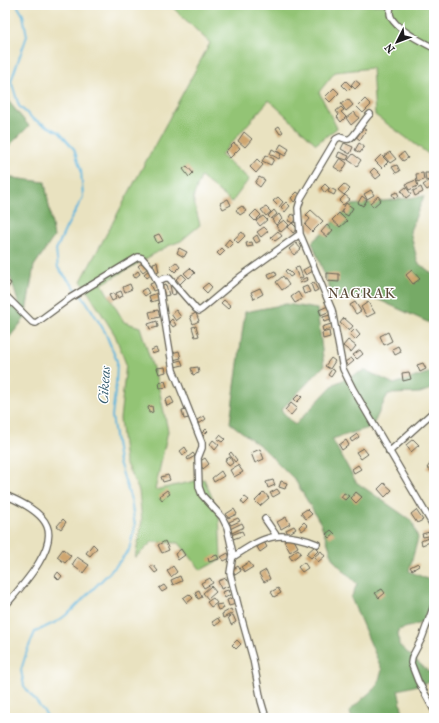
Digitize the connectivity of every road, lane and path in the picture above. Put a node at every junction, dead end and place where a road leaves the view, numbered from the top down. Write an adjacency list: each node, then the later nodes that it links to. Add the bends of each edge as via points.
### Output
1 (391, 5): 2 (street, via 390,16 398,26)
2 (434, 48)
3 (370, 114): 4 (street, via 352,137 336,139 301,198 298,208)
4 (300, 234): 5 (street, via 240,276 199,311 169,278); 8 (street, via 332,310 343,369)
5 (158, 281): 6 (street, via 140,257 70,298 34,323); 14 (street, via 173,370 202,443 198,458 201,491 225,521)
6 (5, 295)
7 (434, 410): 8 (street)
8 (389, 452): 11 (street)
9 (5, 495): 16 (street, via 30,508 44,522 48,532 47,543 36,566)
10 (265, 519): 12 (street)
11 (434, 527)
12 (276, 536): 13 (street, via 291,536); 14 (street, via 266,538)
13 (316, 544)
14 (233, 557): 18 (street, via 230,572)
15 (434, 605): 17 (street, via 411,663)
16 (5, 606)
17 (434, 710)
18 (266, 718)

